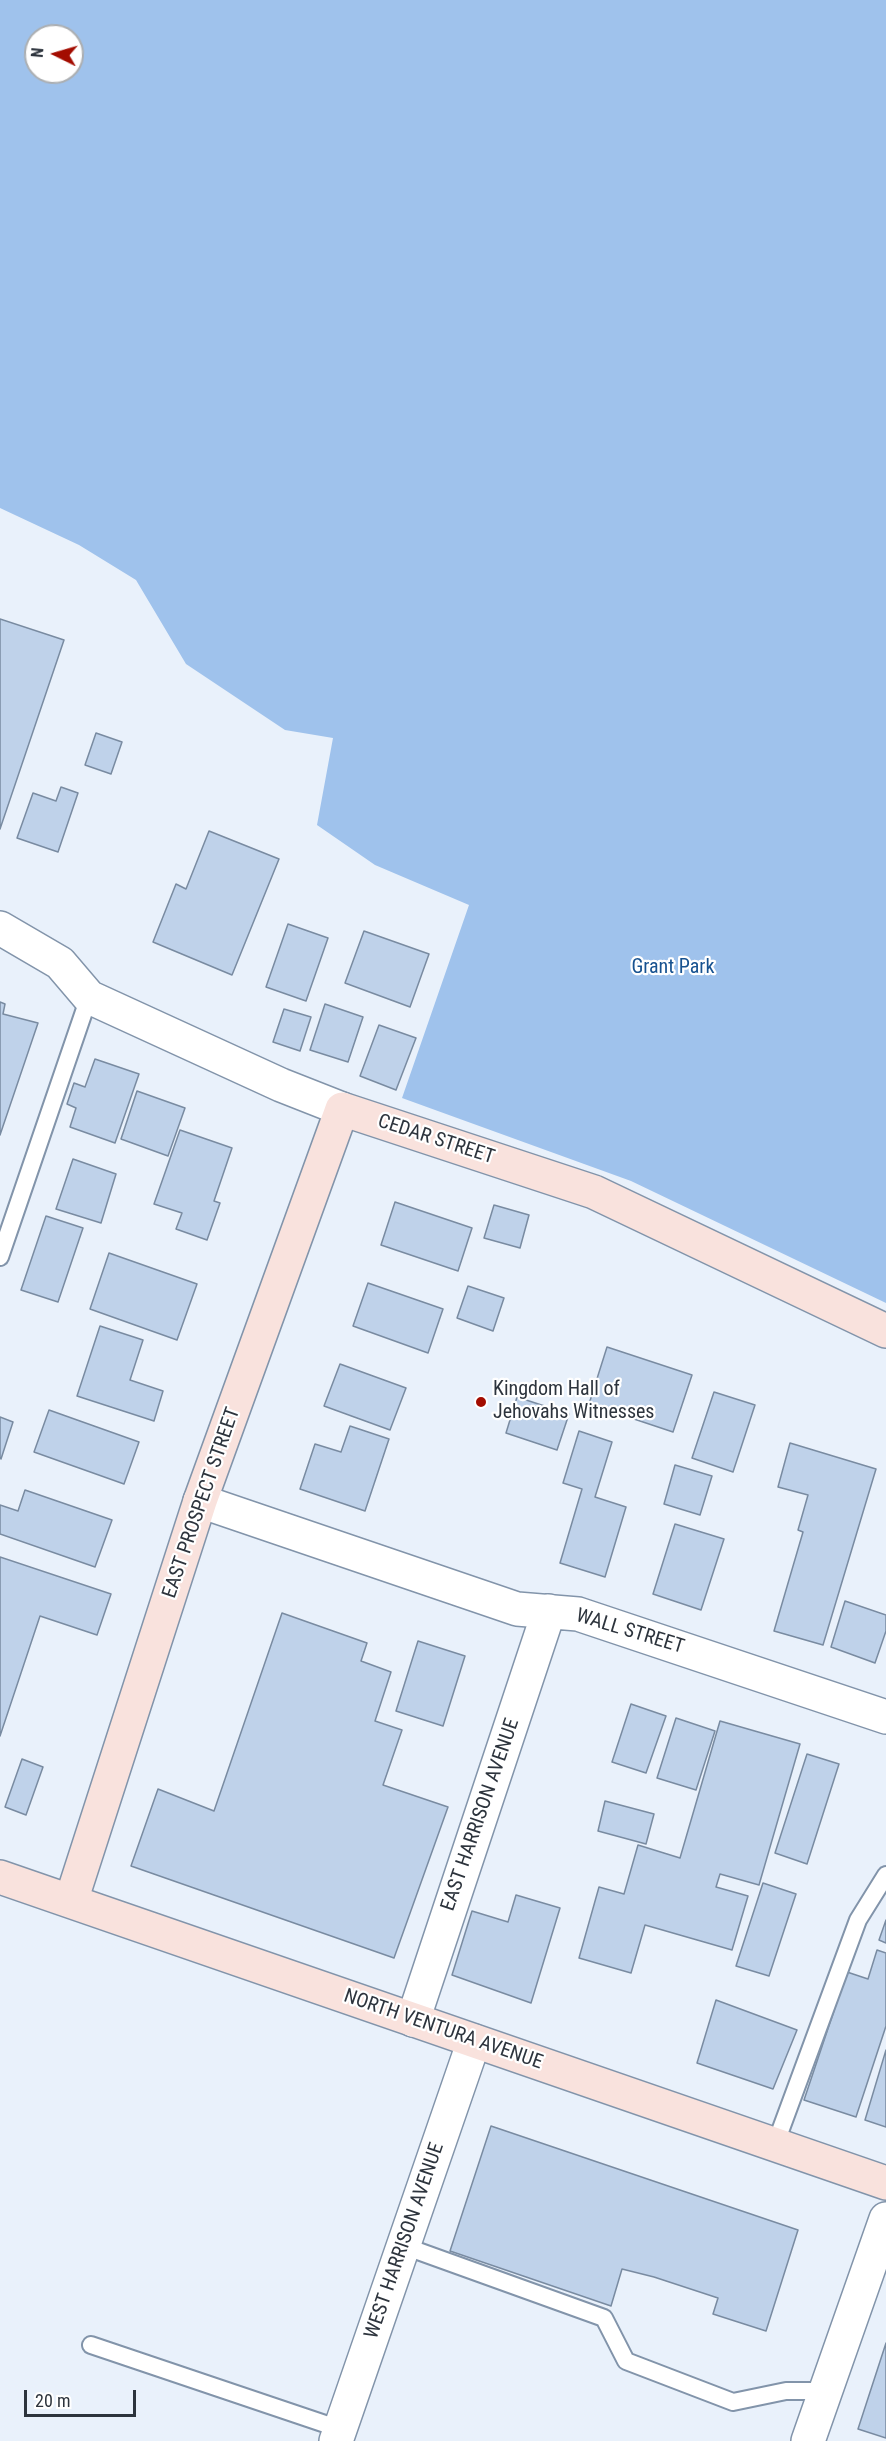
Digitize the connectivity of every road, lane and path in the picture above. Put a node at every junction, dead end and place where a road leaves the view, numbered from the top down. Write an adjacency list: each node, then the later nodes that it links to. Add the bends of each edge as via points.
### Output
1 (0, 928): 2 (street, CEDAR STREET, via 60,963)
2 (89, 997): 3 (street, CEDAR STREET); 4 (lane)
3 (342, 1109): 5 (main road, CEDAR STREET, via 594,1192); 6 (main road, EAST PROSPECT STREET)
4 (0, 1257)
5 (886, 1331)
6 (200, 1501): 7 (street, WALL STREET, via 517,1609); 11 (main road, EAST PROSPECT STREET)
7 (549, 1611): 8 (street, WALL STREET, via 578,1614); 12 (street, EAST HARRISON AVENUE)
8 (886, 1718)
9 (886, 1875): 14 (lane, via 858,1920)
10 (0, 1876): 11 (main road, NORTH VENTURA AVENUE)
11 (71, 1901): 12 (main road, NORTH VENTURA AVENUE)
12 (413, 2020): 13 (main road, NORTH VENTURA AVENUE)
13 (474, 2041): 14 (main road, NORTH VENTURA AVENUE); 17 (street, WEST HARRISON AVENUE)
14 (775, 2145): 15 (main road, NORTH VENTURA AVENUE)
15 (886, 2183)
16 (886, 2219): 19 (street)
17 (404, 2246): 19 (lane, via 604,2318 626,2361 733,2402 786,2391); 20 (street, WEST HARRISON AVENUE)
18 (91, 2345): 20 (lane)
19 (825, 2391): 21 (street)
20 (338, 2435)
21 (808, 2441)

